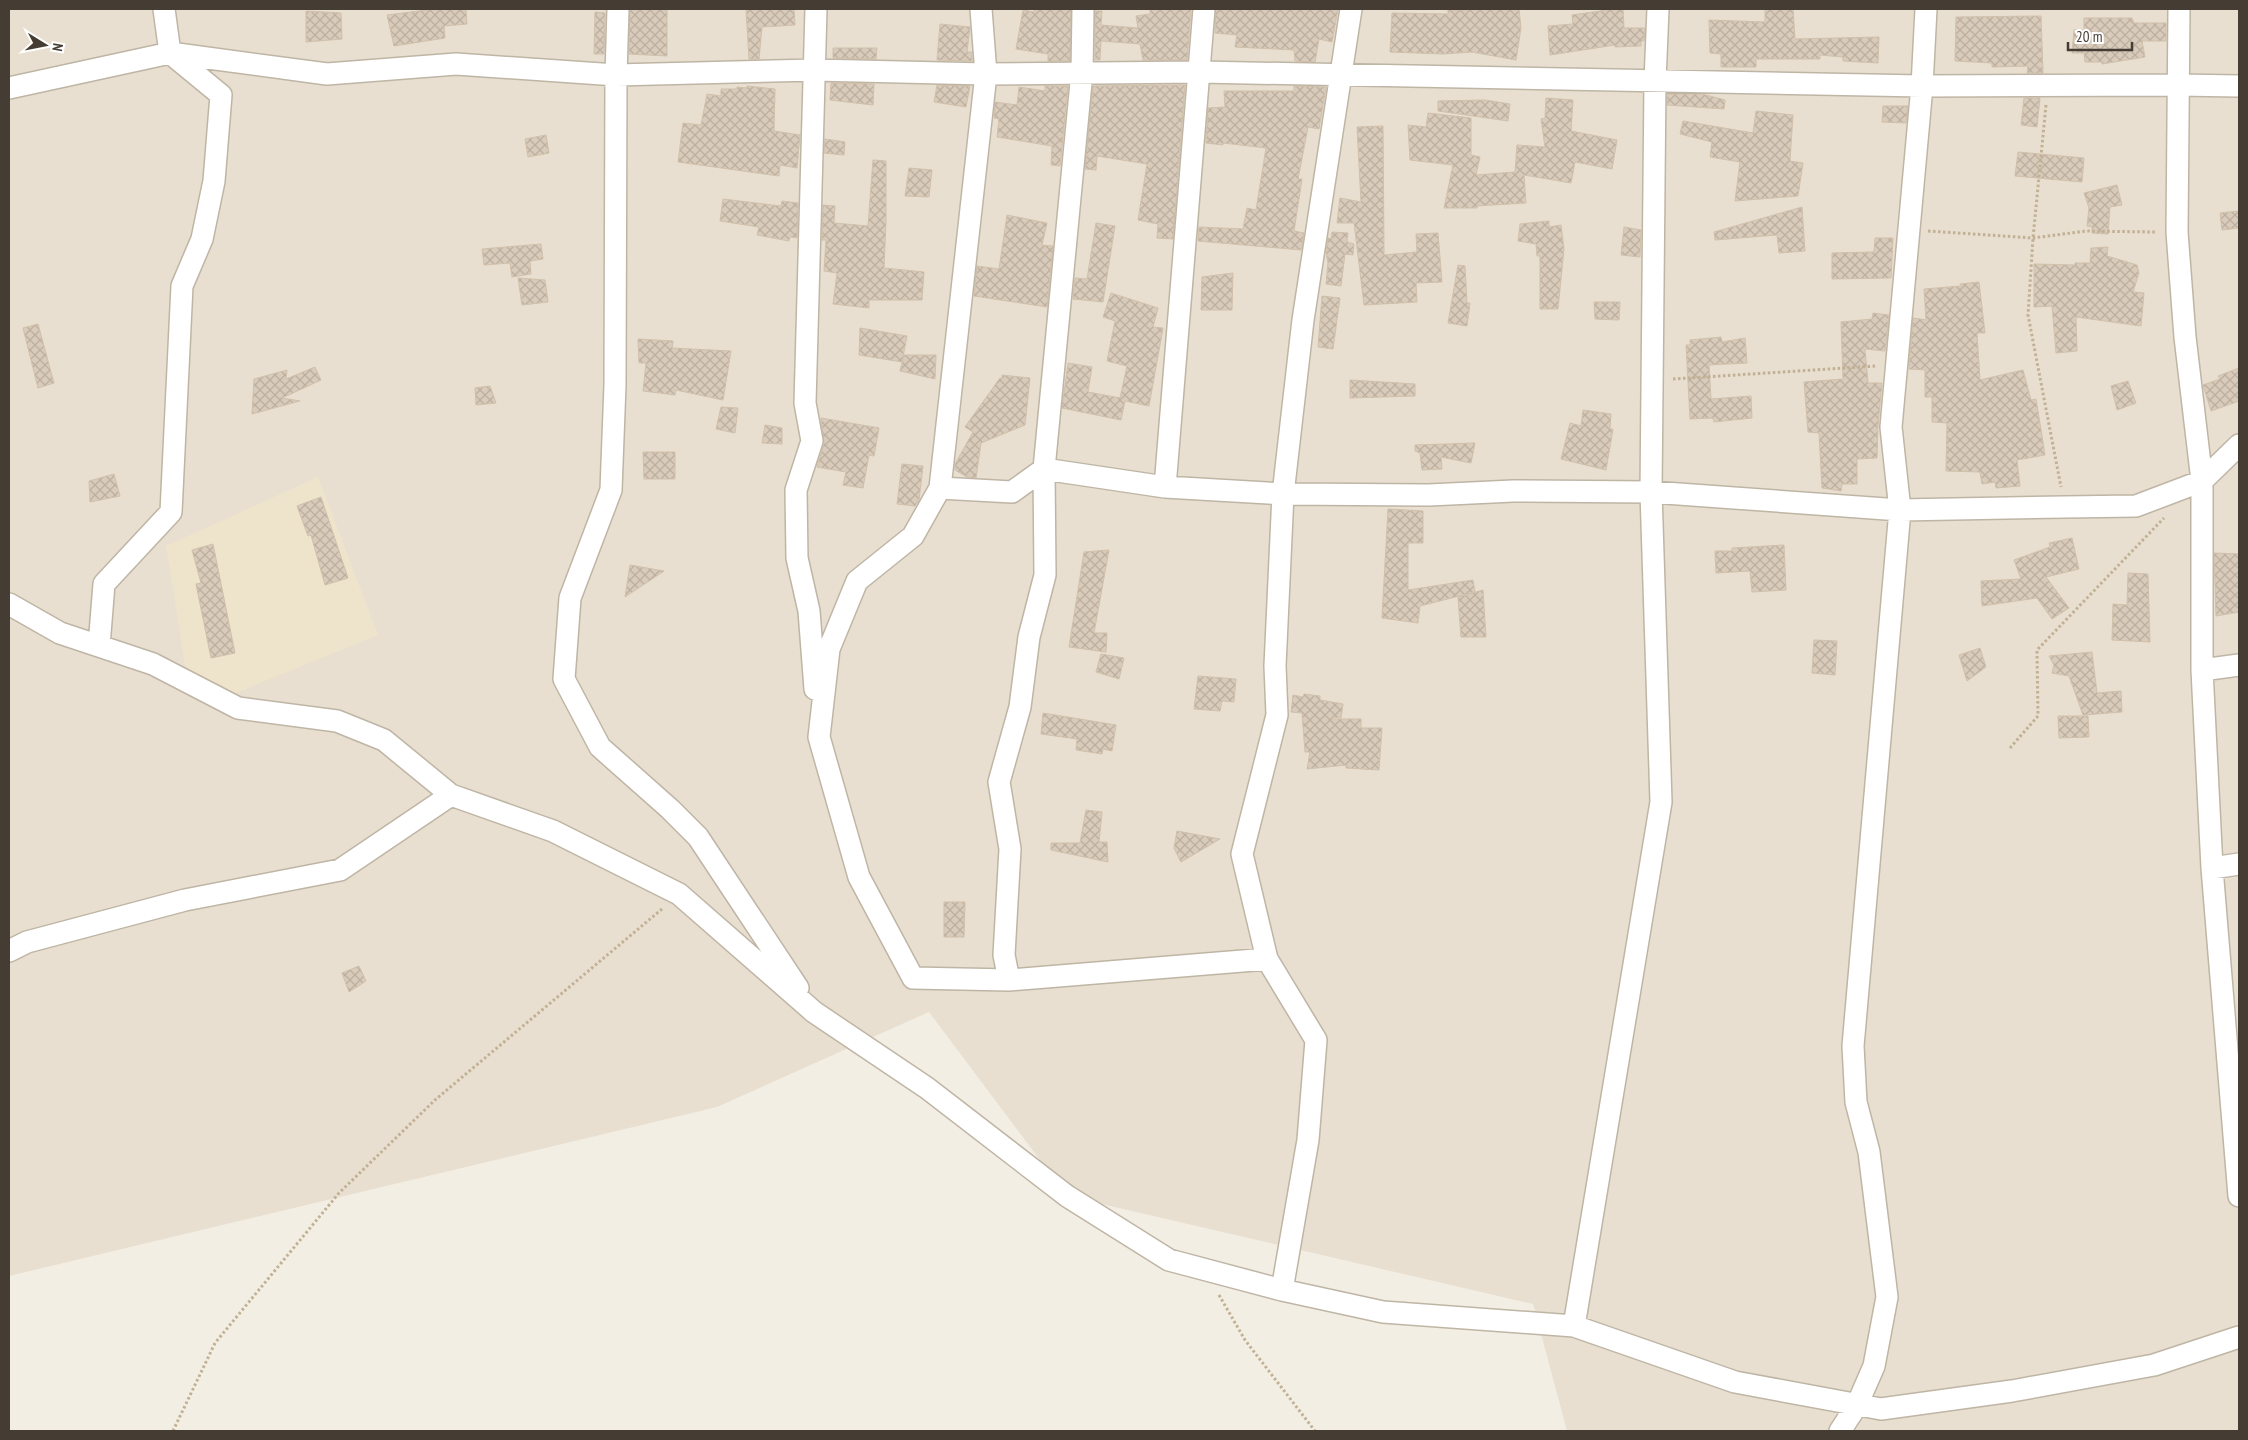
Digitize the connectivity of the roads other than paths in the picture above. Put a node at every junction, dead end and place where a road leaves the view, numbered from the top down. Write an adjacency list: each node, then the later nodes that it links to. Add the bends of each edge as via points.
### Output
1 (164, 9): 11 (street)
2 (618, 9): 17 (street)
3 (816, 9): 12 (street)
4 (981, 9): 15 (street)
5 (1083, 9): 13 (street)
6 (1204, 9): 14 (street)
7 (1352, 9): 16 (street)
8 (1658, 9): 18 (street)
9 (1926, 9): 20 (street)
10 (2179, 9): 19 (street)
11 (170, 53): 17 (street, via 326,74 456,64); 22 (street); 32 (street, via 221,95 214,181 202,239 182,286 171,512 104,584)
12 (814, 70): 15 (street); 17 (street); 35 (street, via 805,403 812,441 796,490 797,558 809,611)
13 (1082, 72): 14 (street); 15 (street); 24 (street)
14 (1200, 72): 16 (street); 26 (street)
15 (986, 74): 27 (street)
16 (1340, 74): 18 (street); 29 (street, via 1303,320)
17 (616, 75): 42 (street, via 615,376 611,490 570,598 564,679 600,746 698,837)
18 (1655, 81): 20 (street); 28 (street)
19 (2178, 85): 20 (street); 21 (street); 25 (street, via 2177,232 2185,337)
20 (1922, 86): 30 (street, via 1892,426)
21 (2239, 86)
22 (9, 88)
23 (2239, 445): 25 (street)
24 (1044, 469): 26 (street); 27 (street, via 1012,492); 41 (street, via 1045,575 1029,637 1020,707 999,782 1010,849 1004,955)
25 (2202, 480): 30 (street, via 2136,506); 34 (street)
26 (1165, 487): 29 (street)
27 (940, 488): 35 (street, via 913,536 857,581 829,649)
28 (1651, 492): 29 (street); 30 (street); 45 (street, via 1660,802)
29 (1283, 494): 40 (street, via 1275,666 1277,715 1242,854)
30 (1900, 510): 47 (street, via 1853,1046 1856,1102 1869,1152 1888,1297 1874,1366)
31 (9, 604): 32 (street, via 60,633)
32 (99, 646): 36 (street, via 153,664 238,708 337,721 384,740)
33 (2239, 665): 34 (street)
34 (2202, 670): 38 (street)
35 (819, 737): 41 (street, via 859,878 913,978)
36 (451, 795): 39 (street, via 340,870 185,900 28,942); 42 (street, via 552,831 680,894)
37 (2239, 864): 38 (street)
38 (2212, 868): 43 (street)
39 (9, 951)
40 (1267, 959): 41 (street); 44 (street, via 1316,1040 1308,1140)
41 (1009, 980)
42 (814, 1012): 44 (street, via 927,1088 1067,1196 1169,1260)
43 (2239, 1196)
44 (1282, 1290): 45 (street, via 1383,1312)
45 (1574, 1326): 47 (street, via 1735,1382)
46 (2239, 1337): 47 (street, via 2154,1365 2012,1391 1881,1409)
47 (1857, 1405): 48 (street)
48 (1840, 1431)

